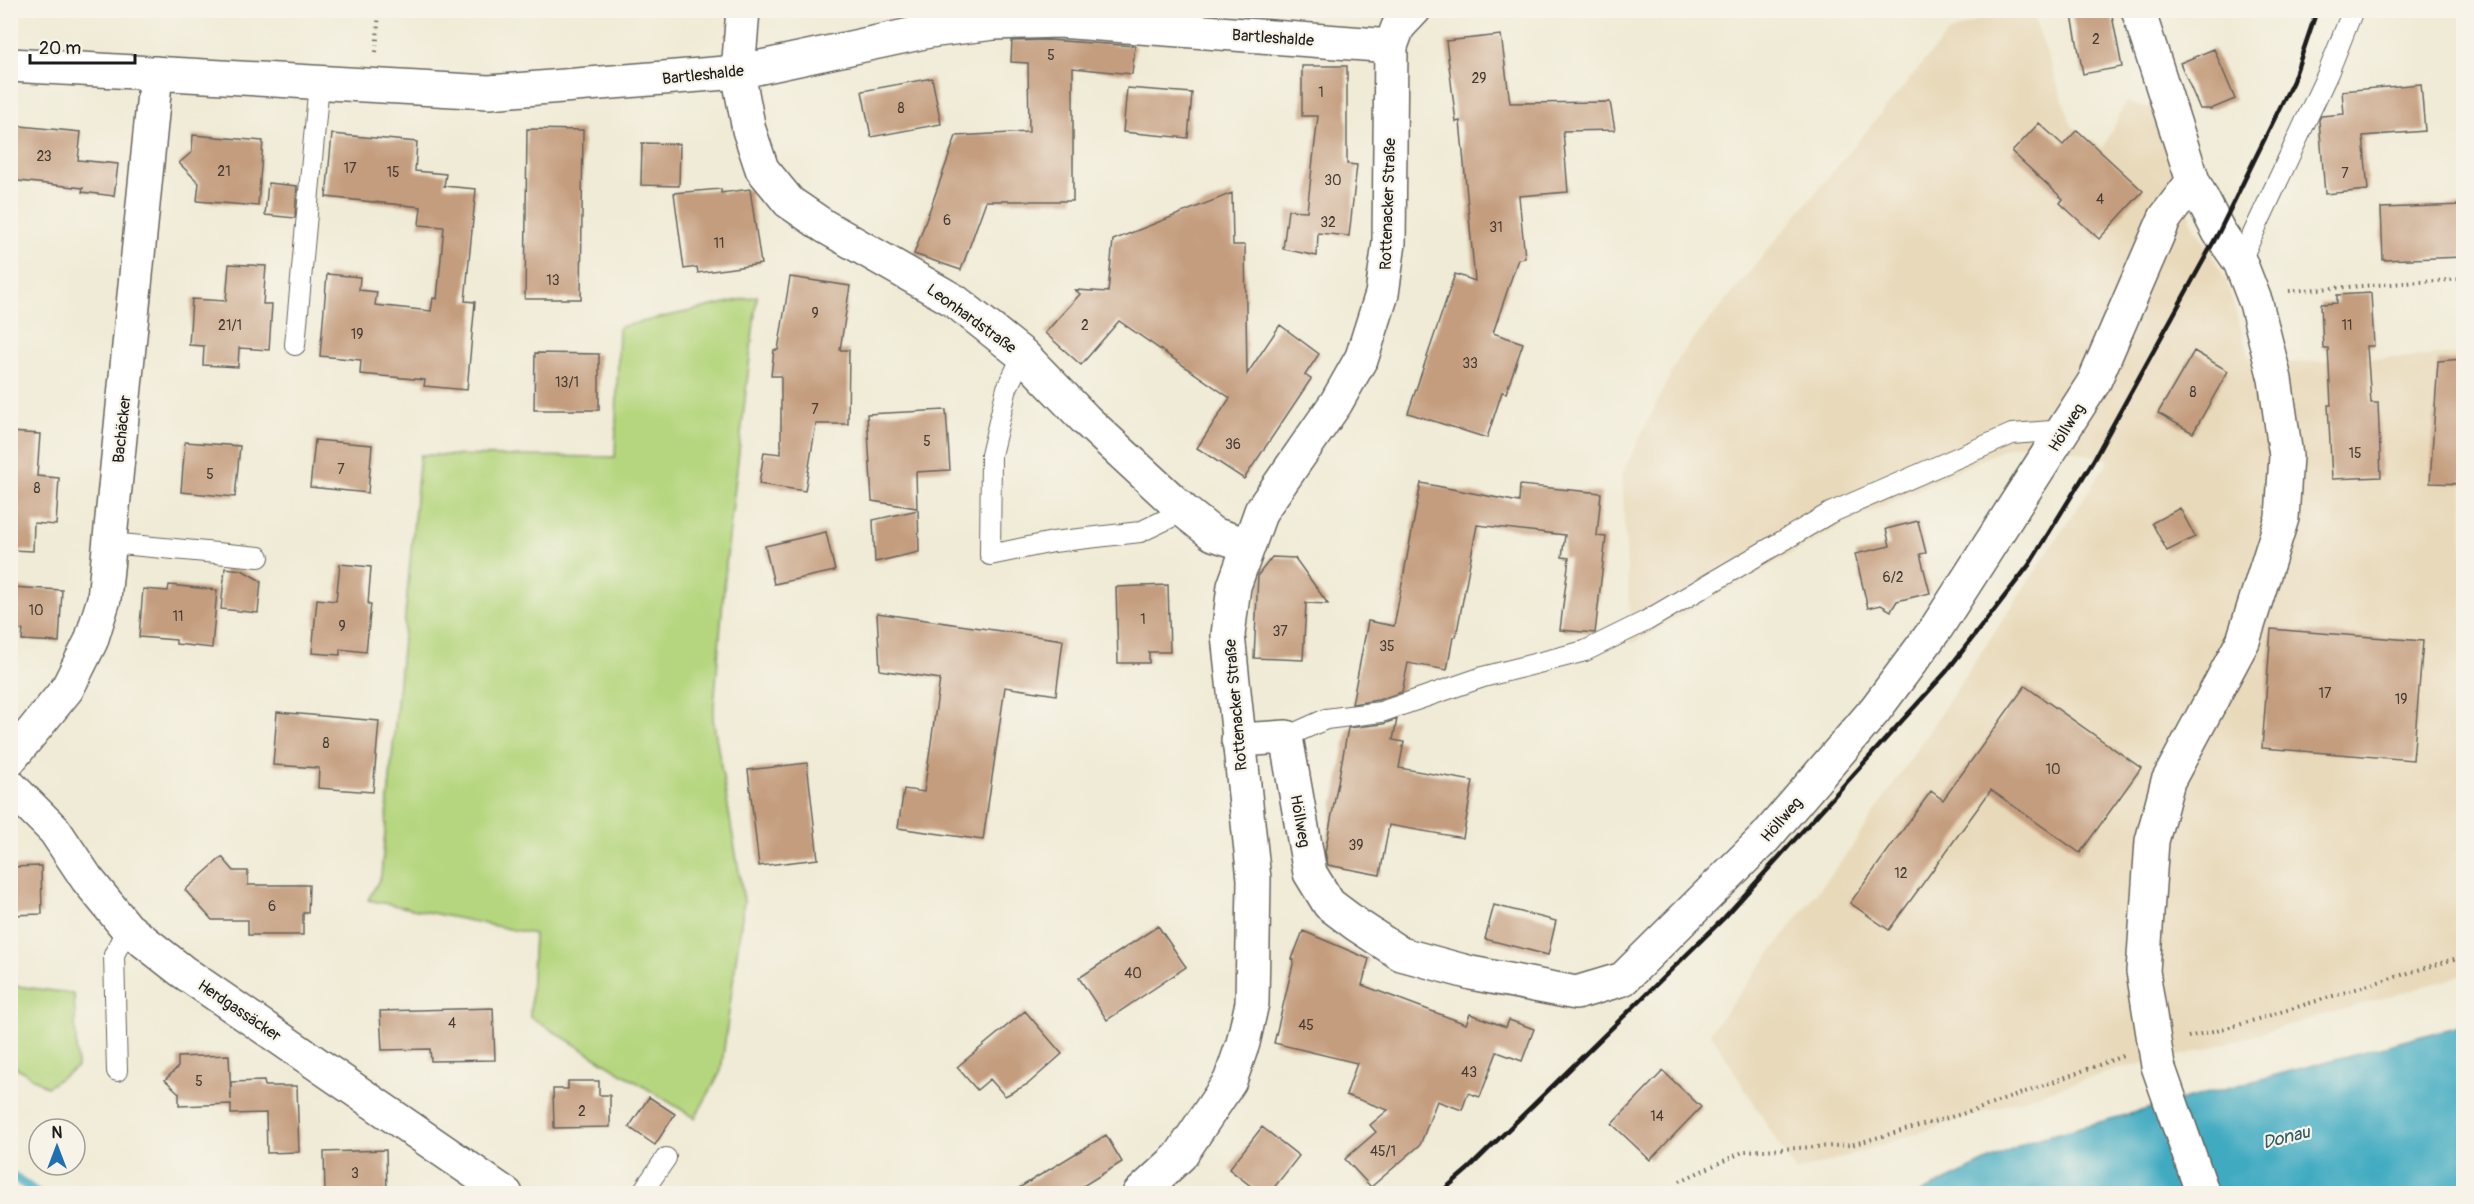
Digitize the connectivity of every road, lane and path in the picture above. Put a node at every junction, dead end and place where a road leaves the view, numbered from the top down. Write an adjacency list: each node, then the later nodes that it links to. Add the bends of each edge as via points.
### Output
1 (743, 10): 8 (street, Leonhardstraße)
2 (1414, 10): 6 (street, Rottenacker Straße, via 1398,27)
3 (2138, 10): 11 (street)
4 (2354, 10): 12 (lane)
5 (1058, 16): 6 (street, Bartleshalde); 8 (street, Bartleshalde, via 929,30)
6 (1391, 46): 20 (street, Rottenacker Straße, via 1389,243 1382,294 1362,357 1336,403 1261,511)
7 (10, 65): 9 (street, Bartleshalde)
8 (738, 72): 10 (street, Bartleshalde, via 489,92); 16 (street, Leonhardstraße, via 749,130 762,169 789,202 955,301)
9 (156, 73): 10 (street, Bartleshalde); 19 (street, Bachäcker)
10 (319, 83): 15 (lane)
11 (2193, 181): 12 (street, via 2219,232); 17 (street, Höllweg, via 2165,218 2094,382)
12 (2240, 262): 14 (street)
13 (2463, 279): 14 (path)
14 (2252, 294): 28 (street, via 2275,379 2286,456 2282,518 2243,641 2168,781 2152,841 2143,972)
15 (295, 345)
16 (1023, 356): 18 (street, Leonhardstraße); 18 (lane, via 1007,388 991,455 990,555 1053,542 1140,532)
17 (2064, 430): 22 (lane, via 2012,434 1830,513 1646,621 1585,651 1483,677 1381,712 1326,719); 22 (street, Höllweg, via 1937,627 1875,710 1765,838 1623,979 1576,993 1471,973 1401,954 1357,925 1329,904 1310,873)
18 (1184, 511): 20 (street, Leonhardstraße, via 1212,534)
19 (110, 543): 21 (lane); 24 (street, Bachäcker, via 104,599 91,641 67,688)
20 (1248, 545): 23 (street, Rottenacker Straße, via 1234,586 1228,635)
21 (259, 557)
22 (1286, 737): 23 (street)
23 (1238, 740): 34 (street, Rottenacker Straße, via 1254,879 1252,1003 1230,1081 1180,1156)
24 (10, 759)
25 (10, 786): 26 (street, Herdgassäcker, via 55,831)
26 (126, 928): 29 (lane, via 114,955); 32 (street, Herdgassäcker, via 182,971)
27 (2463, 956): 28 (path, via 2238,1025)
28 (2156, 1056): 31 (path, via 1851,1145 1745,1151); 35 (street)
29 (117, 1071)
30 (666, 1158): 33 (lane)
31 (1680, 1182)
32 (506, 1194)
33 (641, 1194)
34 (1139, 1194)
35 (2203, 1194)

